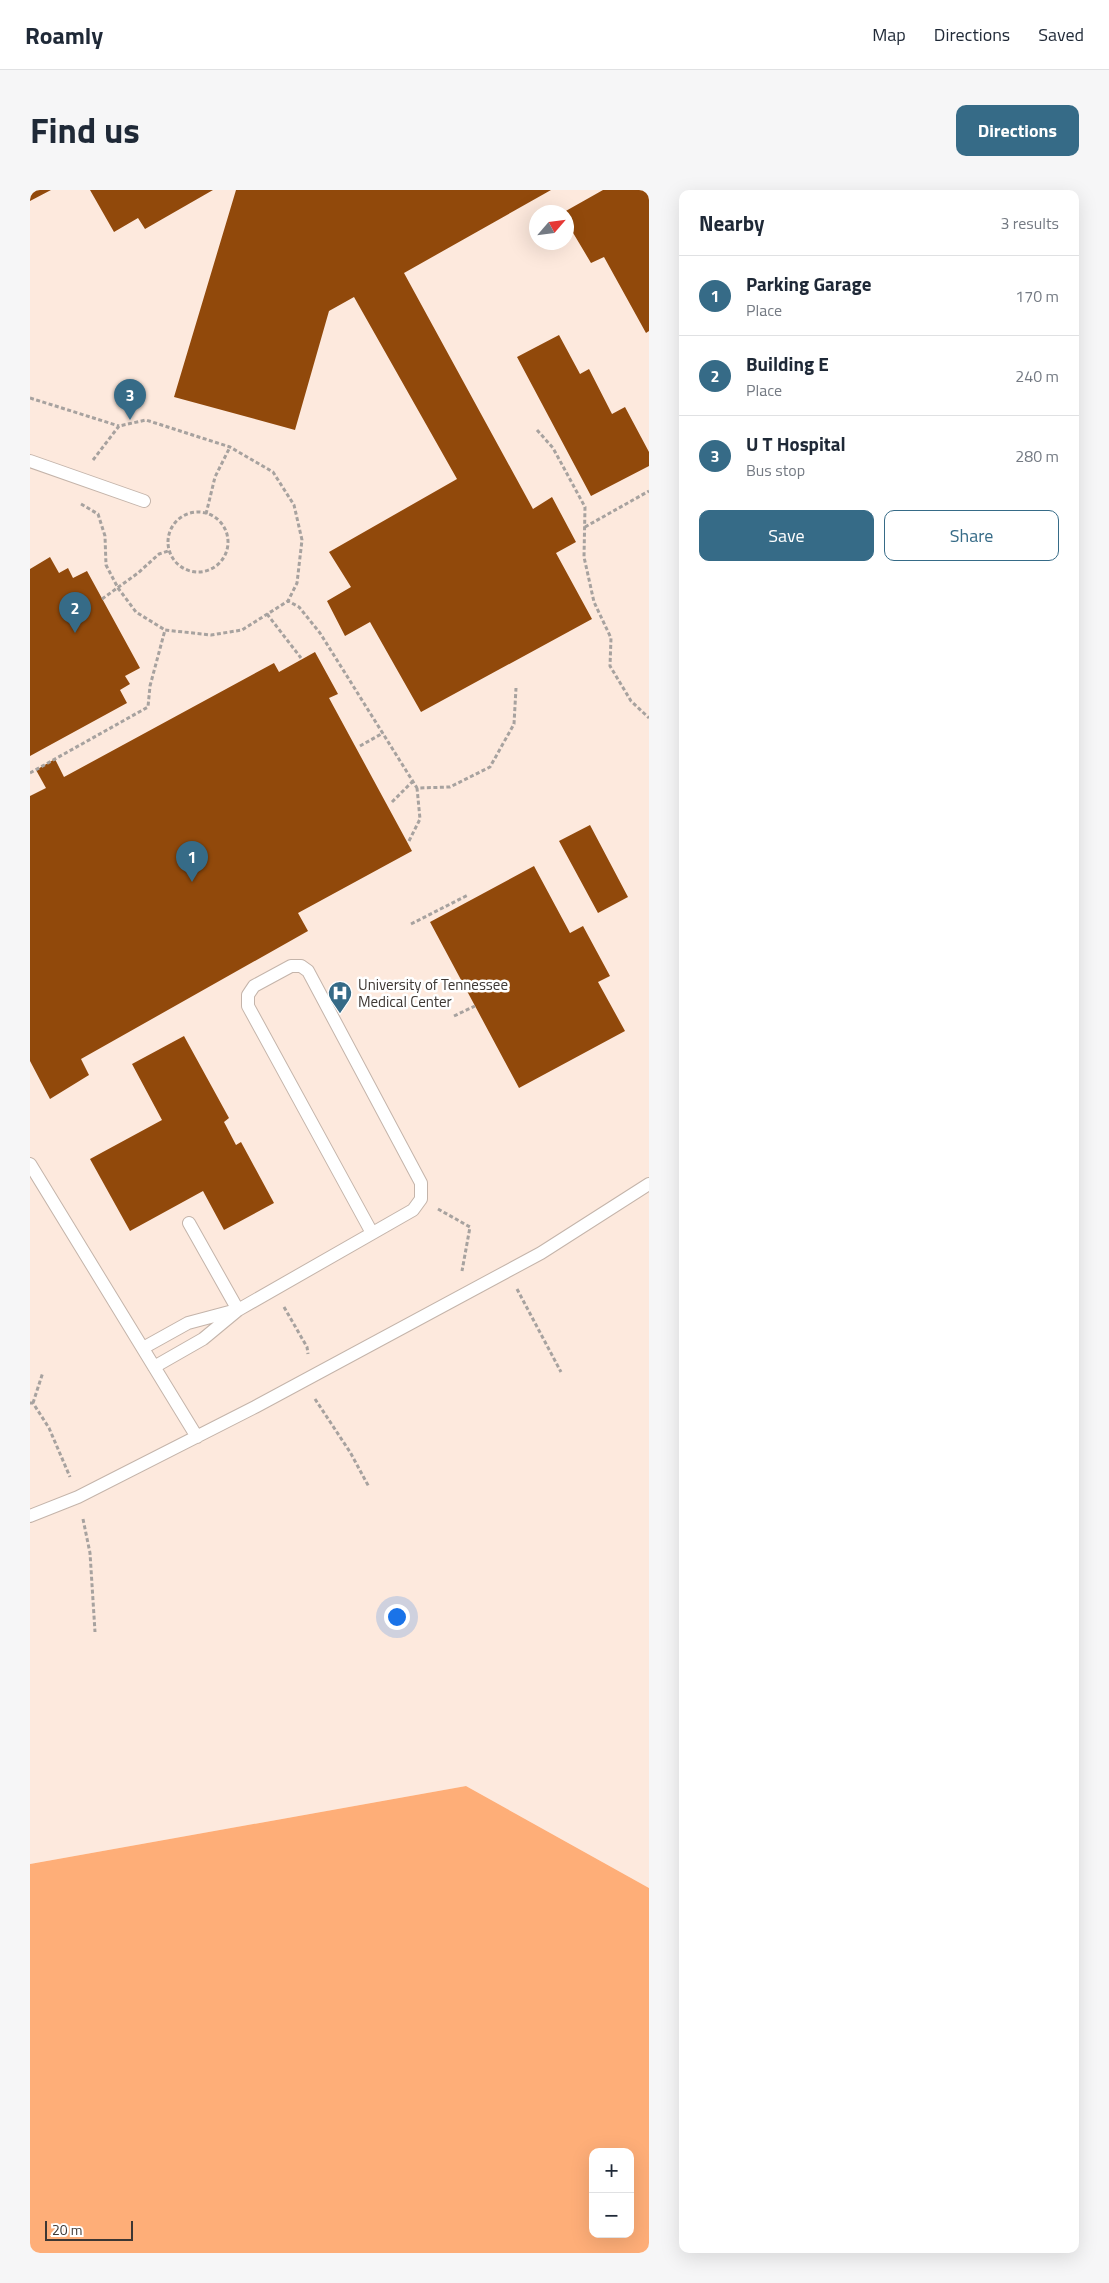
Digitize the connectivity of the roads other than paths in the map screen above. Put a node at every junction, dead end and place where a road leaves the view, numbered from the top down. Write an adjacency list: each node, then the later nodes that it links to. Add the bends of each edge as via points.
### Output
1 (30, 461): 2 (lane)
2 (144, 501)
3 (30, 1164): 8 (lane)
4 (649, 1184): 10 (lane, via 541,1253)
5 (190, 1223): 7 (lane)
6 (372, 1233): 6 (lane, via 248,1006 248,995 254,986 291,966 301,966 308,971 421,1184 421,1199 413,1210); 7 (lane)
7 (238, 1310): 8 (lane, via 188,1323); 9 (lane, via 203,1339)
8 (143, 1348): 9 (lane)
9 (154, 1367): 10 (lane)
10 (197, 1437): 11 (lane, via 78,1497)
11 (30, 1516)

